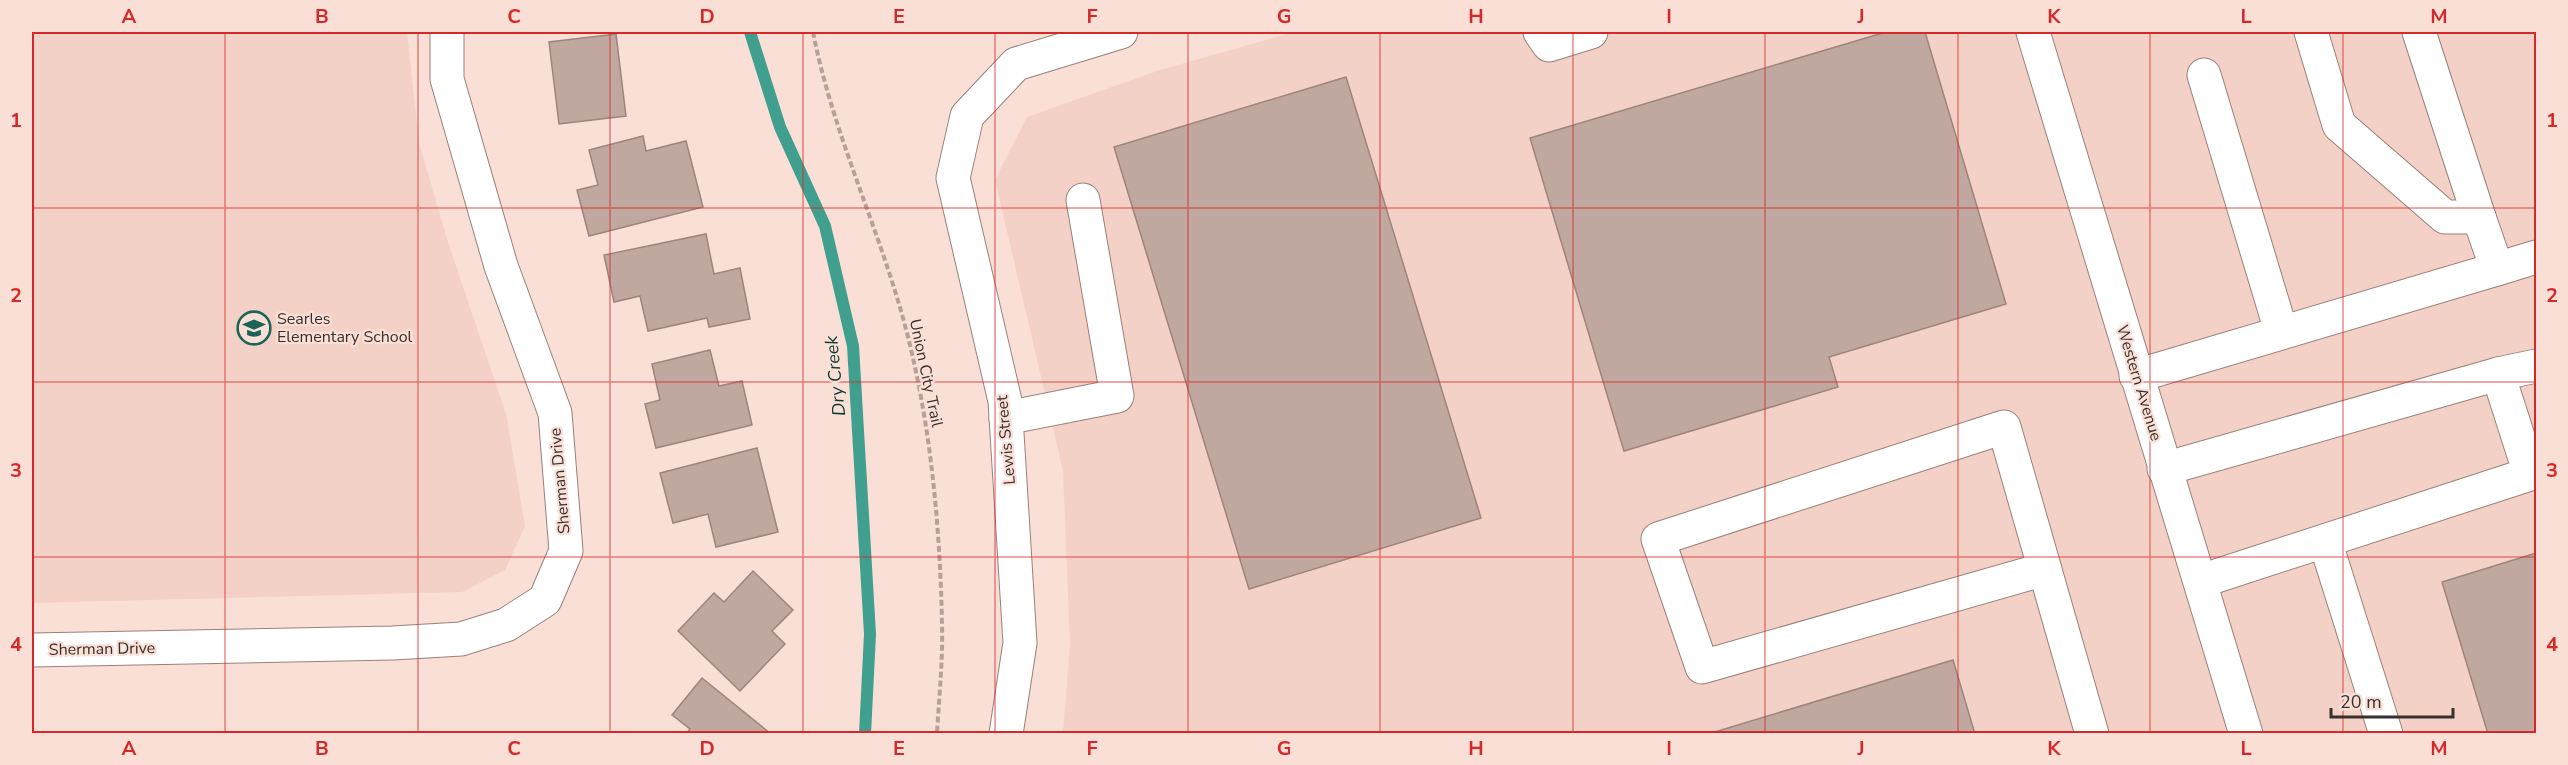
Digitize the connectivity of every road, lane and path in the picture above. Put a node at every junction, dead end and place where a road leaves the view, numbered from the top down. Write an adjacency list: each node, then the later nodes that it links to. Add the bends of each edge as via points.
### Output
1 (447, 32): 24 (street, Sherman Drive, via 447,79 501,266 555,413 566,551 545,600 506,625 461,639)
2 (813, 32): 25 (path, Union City Trail, via 839,133 896,295 928,438 942,626)
3 (1121, 32): 18 (street, Lewis Street, via 1016,64 967,116 953,178)
4 (1540, 32): 5 (street, via 1549,45)
5 (1591, 32)
6 (2033, 32): 17 (street, Western Avenue)
7 (2311, 32): 11 (street, via 2339,125 2445,217)
8 (2419, 32): 11 (street)
9 (2204, 75): 14 (street)
10 (1083, 200): 18 (street, via 1117,396)
11 (2479, 217): 13 (street)
12 (2536, 257): 13 (street)
13 (2497, 269): 14 (street)
14 (2281, 332): 17 (street)
15 (2536, 366): 16 (street)
16 (2498, 374): 19 (street); 20 (street)
17 (2136, 376): 19 (street, Western Avenue)
18 (1006, 418): 26 (street, Lewis Street, via 1020,643)
19 (2164, 469): 23 (street, Western Avenue)
20 (2533, 473): 21 (street)
21 (2325, 541): 23 (street); 29 (street)
22 (2045, 568): 22 (street, via 2004,427 1658,539 1702,667); 27 (street)
23 (2200, 582): 28 (street, Western Avenue)
24 (32, 650)
25 (937, 734)
26 (1006, 734)
27 (2092, 734)
28 (2246, 734)
29 (2386, 734)

